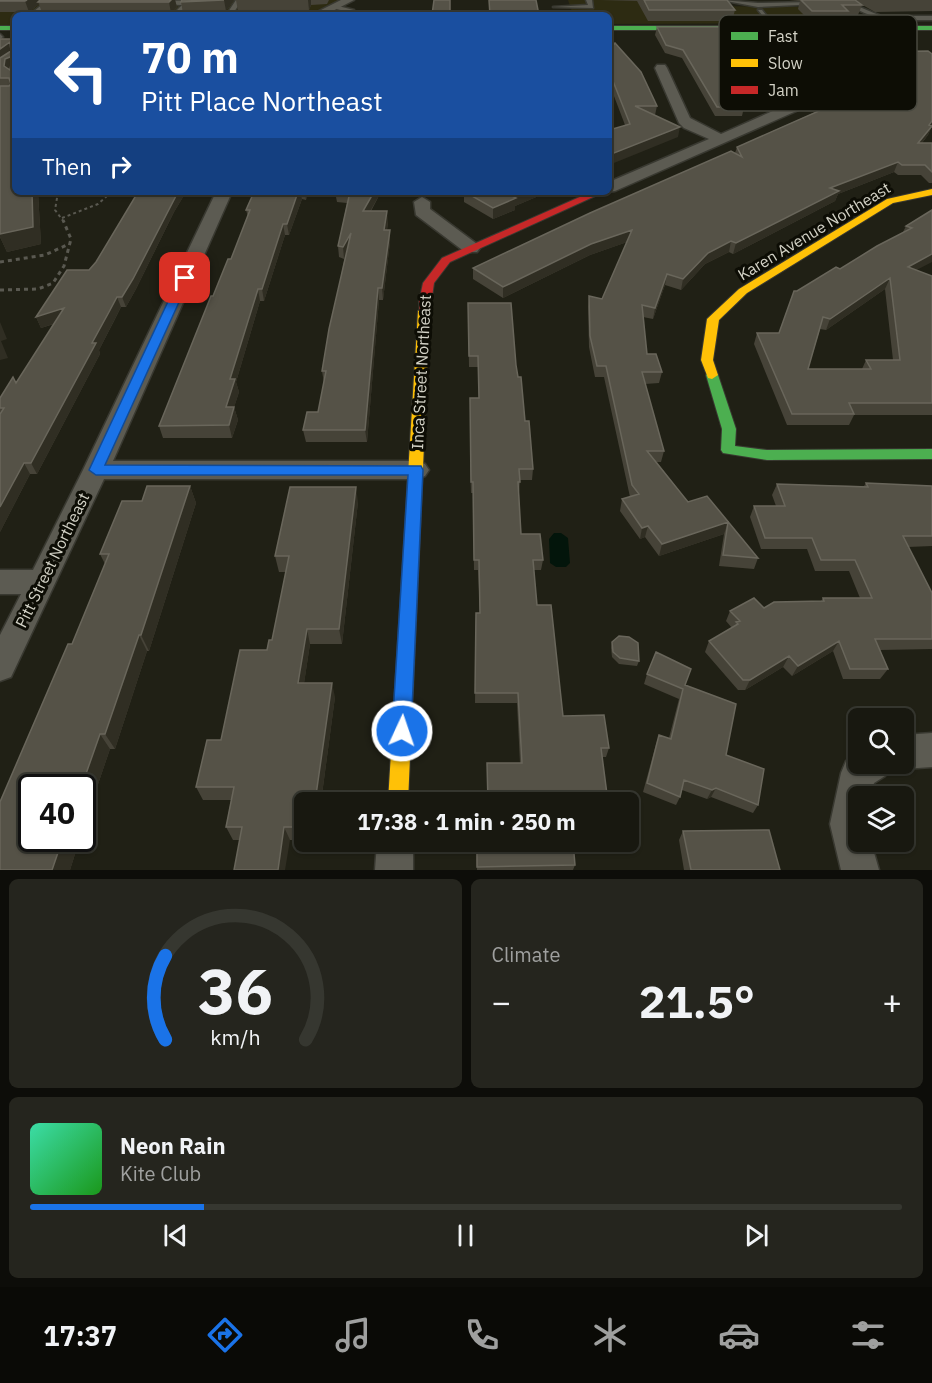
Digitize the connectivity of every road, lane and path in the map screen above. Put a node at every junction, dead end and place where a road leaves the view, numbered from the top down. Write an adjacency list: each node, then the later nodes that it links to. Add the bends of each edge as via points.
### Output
1 (51, 0): 15 (lane)
2 (157, 0): 9 (lane, via 154,3)
3 (207, 0): 9 (lane)
4 (349, 0): 12 (street)
5 (554, 0): 13 (lane)
6 (589, 0): 13 (lane, via 591,7)
7 (724, 0): 10 (lane, via 758,5)
8 (849, 2): 11 (lane); 21 (lane)
9 (186, 3): 16 (lane)
10 (828, 4)
11 (840, 4)
12 (334, 7): 17 (street); 18 (lane)
13 (556, 7): 19 (lane)
14 (760, 11): 20 (lane)
15 (36, 12)
16 (178, 12)
17 (323, 12)
18 (352, 12)
19 (557, 12)
20 (763, 15)
21 (866, 15)
22 (612, 28): 25 (street)
23 (917, 28): 24 (street)
24 (932, 28)
25 (719, 31)
26 (719, 33): 27 (street)
27 (612, 36)
28 (917, 36): 29 (street)
29 (932, 36)
30 (661, 68): 32 (street, via 688,125)
31 (785, 111): 32 (street)
32 (721, 139): 33 (street)
33 (612, 187)
34 (932, 192): 45 (street, Karen Avenue Northeast, via 890,201 743,291 713,319 707,360 729,429 728,450 767,455)
35 (57, 195): 40 (path, via 54,206)
36 (106, 195): 40 (path, via 98,204)
37 (223, 195): 46 (street, Pitt Street Northeast)
38 (592, 195): 42 (street, Inca Street Northeast)
39 (422, 202): 42 (street, via 422,211)
40 (62, 218): 41 (path, via 71,239)
41 (69, 243): 43 (path, via 57,252); 44 (path, via 61,272 52,285)
42 (471, 248): 47 (street, Inca Street Northeast, via 446,260 425,286)
43 (0, 262)
44 (0, 290)
45 (932, 454)
46 (96, 470): 47 (street); 49 (street, Pitt Street Northeast)
47 (416, 470): 54 (street, Inca Street Northeast)
48 (0, 582): 49 (street)
49 (40, 582): 50 (street, Pitt Street Northeast)
50 (0, 667)
51 (932, 750): 52 (street)
52 (914, 751)
53 (858, 774): 57 (street, via 848,824)
54 (399, 792)
55 (395, 852): 56 (street)
56 (394, 870)
57 (860, 870)

